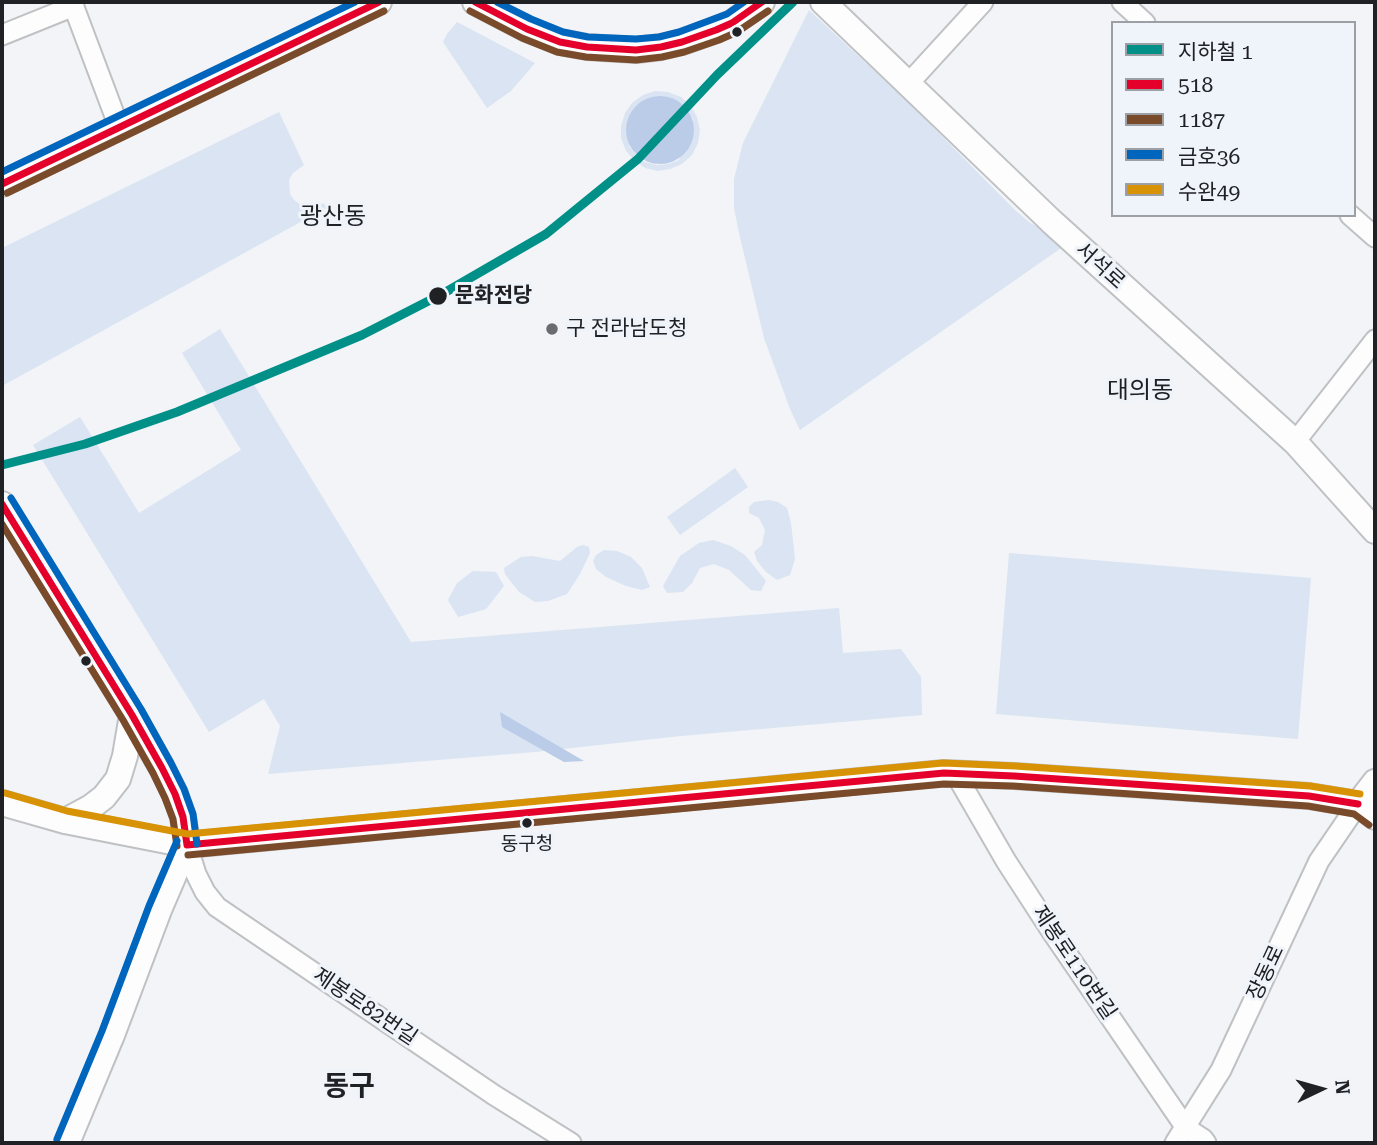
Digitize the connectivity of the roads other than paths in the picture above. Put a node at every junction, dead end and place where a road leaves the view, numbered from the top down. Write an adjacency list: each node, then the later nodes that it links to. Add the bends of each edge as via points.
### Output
1 (379, 2): 11 (street)
2 (475, 2): 7 (street, via 560,42 616,50 682,42 732,23)
3 (822, 2): 10 (street, 서석로)
4 (983, 2): 10 (street)
5 (1122, 2): 8 (street)
6 (73, 4): 9 (street); 11 (street)
7 (752, 4)
8 (1143, 21)
9 (2, 35)
10 (908, 84): 16 (street, 서석로, via 1052,222)
11 (119, 128): 12 (street)
12 (2, 184)
13 (1352, 217): 14 (street)
14 (1375, 237)
15 (1375, 340): 16 (street)
16 (1295, 442): 18 (street, 서석로)
17 (2, 504): 19 (street)
18 (1375, 531)
19 (132, 715): 24 (street, via 118,779 104,797); 25 (street, via 175,794)
20 (955, 773): 23 (street, via 1309,796); 25 (street); 26 (street, 제봉로110번길)
21 (1375, 782): 23 (street)
22 (2, 803): 24 (street)
23 (1367, 810): 26 (street, 장동로, via 1319,861 1221,1070)
24 (65, 821): 25 (street)
25 (187, 845): 27 (street); 28 (street, 제봉로82번길, via 196,874 217,907)
26 (1180, 1136): 29 (street, 제봉로110번길)
27 (67, 1143)
28 (571, 1143)
29 (1206, 1143)

